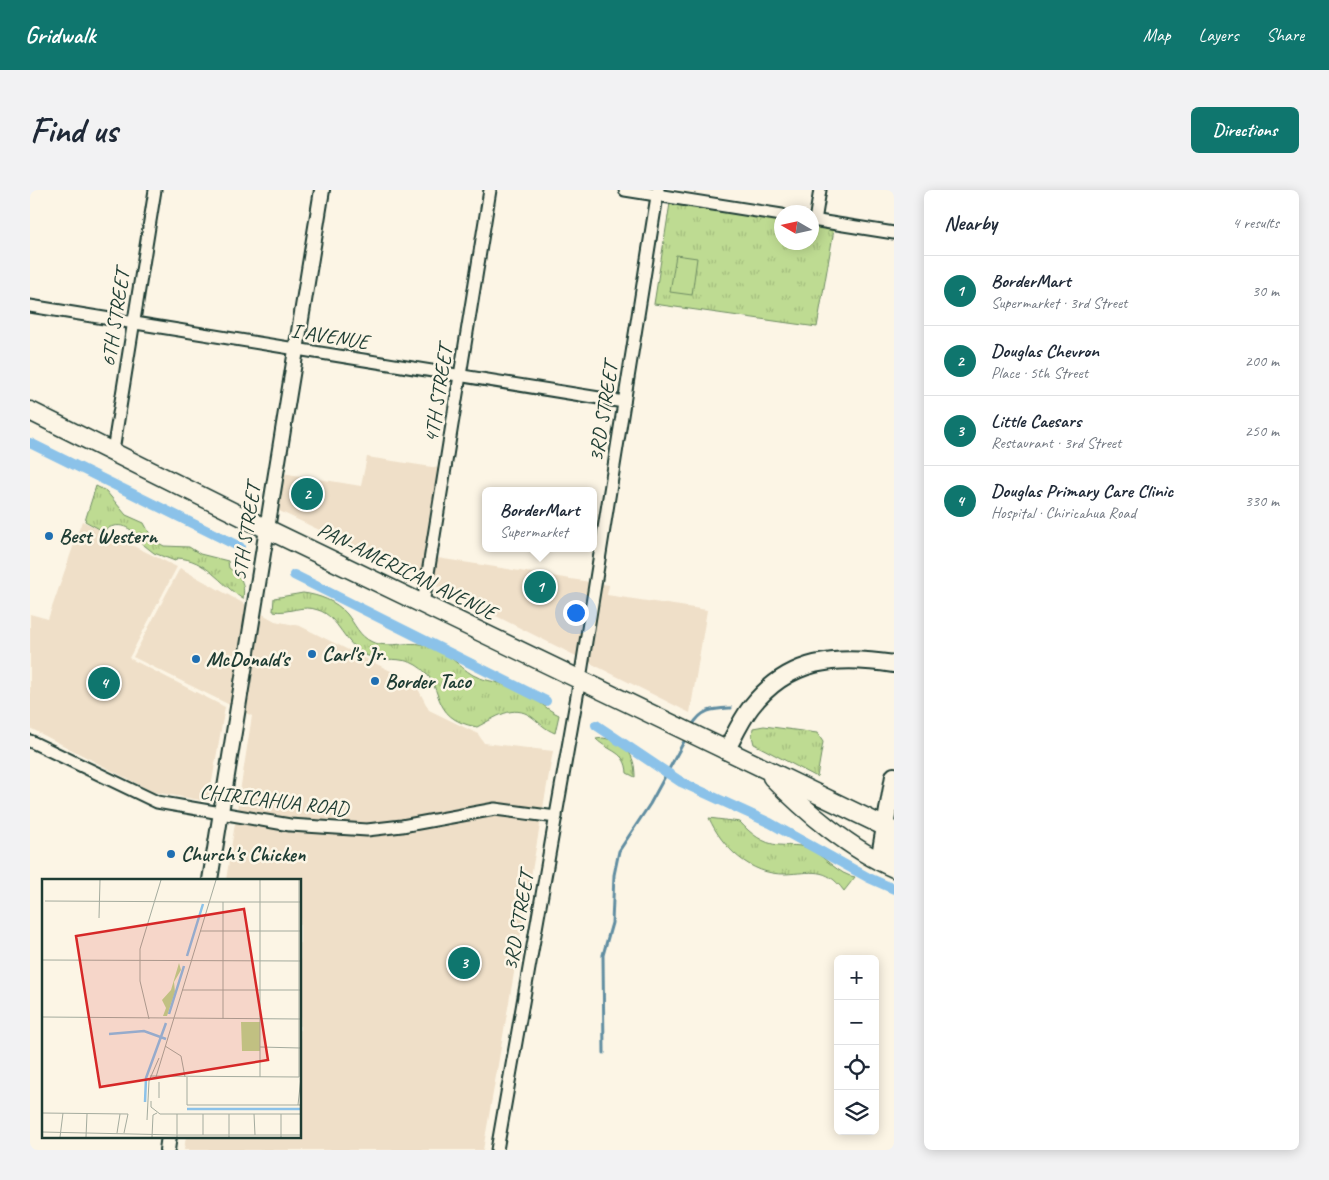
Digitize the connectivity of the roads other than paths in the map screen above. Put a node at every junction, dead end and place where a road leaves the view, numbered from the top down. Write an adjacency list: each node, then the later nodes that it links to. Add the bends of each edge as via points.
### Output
1 (155, 190): 12 (street, 6TH STREET)
2 (322, 190): 13 (street, 5TH STREET)
3 (490, 190): 14 (street, 4TH STREET)
4 (625, 190): 6 (street)
5 (820, 190): 7 (street)
6 (657, 193): 8 (street); 15 (street, 3RD STREET)
7 (816, 205)
8 (774, 214)
9 (819, 221): 10 (street)
10 (894, 233)
11 (30, 306): 12 (street, I AVENUE)
12 (133, 323): 13 (street, I AVENUE); 17 (street, 6TH STREET)
13 (296, 350): 14 (street, I AVENUE); 18 (street, 5TH STREET)
14 (460, 376): 15 (street, I AVENUE); 19 (street, 4TH STREET)
15 (624, 402): 21 (street, 3RD STREET)
16 (30, 410): 17 (main road, PAN-AMERICAN AVENUE)
17 (113, 451): 18 (main road, PAN-AMERICAN AVENUE)
18 (267, 529): 19 (main road, PAN-AMERICAN AVENUE); 28 (street, 5TH STREET)
19 (424, 604): 21 (main road, PAN-AMERICAN AVENUE)
20 (894, 664): 25 (main road, via 850,659 820,662 784,676 749,711)
21 (580, 680): 22 (main road, PAN-AMERICAN AVENUE); 23 (street, 3RD STREET)
22 (617, 698): 23 (street, via 597,694); 25 (main road, PAN-AMERICAN AVENUE)
23 (576, 699): 29 (street, 3RD STREET)
24 (30, 741): 28 (street, CHIRICAHUA ROAD, via 144,798)
25 (726, 751): 26 (main road, PAN-AMERICAN AVENUE)
26 (765, 770): 30 (main road, PAN-AMERICAN AVENUE); 32 (main road, PAN-AMERICAN AVENUE, via 790,795 843,837)
27 (894, 776): 30 (main road)
28 (221, 813): 29 (street, CHIRICAHUA ROAD, via 340,830 402,826 496,809); 33 (street, 5TH STREET)
29 (556, 817): 34 (street, 3RD STREET)
30 (891, 826): 31 (main road); 32 (main road)
31 (894, 851)
32 (886, 864)
33 (210, 879)
34 (497, 1150)

